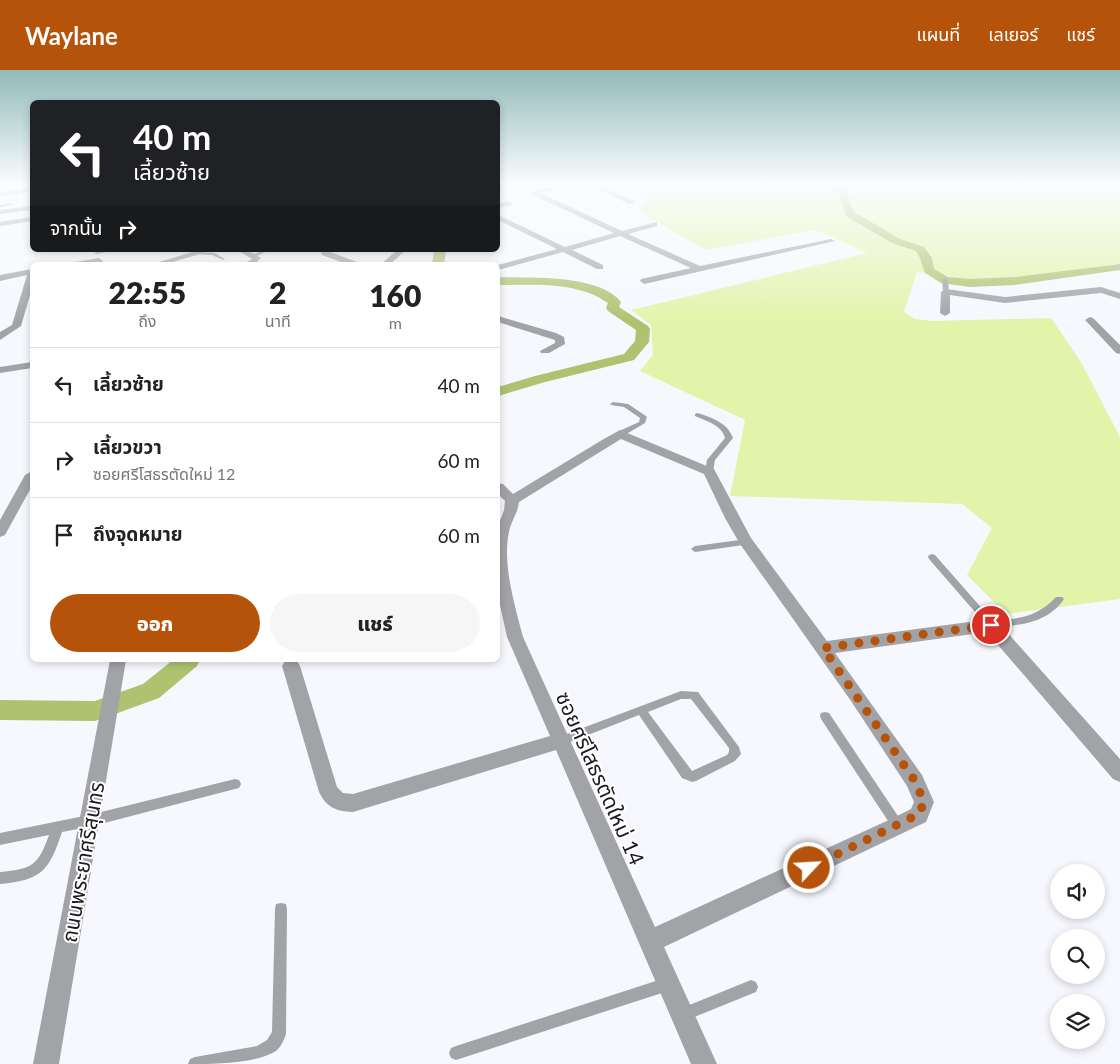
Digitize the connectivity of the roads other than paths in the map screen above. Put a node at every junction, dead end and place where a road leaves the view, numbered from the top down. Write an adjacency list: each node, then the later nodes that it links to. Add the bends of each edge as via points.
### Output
1 (525, 230): 6 (street)
2 (611, 230): 4 (street)
3 (632, 230): 4 (street)
4 (619, 234): 6 (street); 24 (street)
5 (831, 240): 24 (street)
6 (564, 250): 22 (street); 23 (street)
7 (109, 252): 15 (lane)
8 (202, 252): 13 (street)
9 (244, 252): 14 (street)
10 (262, 252): 14 (lane)
11 (400, 252): 21 (street)
12 (325, 253): 20 (street)
13 (196, 254): 16 (lane, via 213,254); 18 (street)
14 (253, 256): 19 (street, via 258,260)
15 (97, 257): 17 (street)
16 (223, 259)
17 (84, 262)
18 (165, 262)
19 (253, 262)
20 (350, 262)
21 (388, 262)
22 (500, 267)
23 (600, 267)
24 (699, 269): 29 (street)
25 (30, 273): 26 (street)
26 (0, 278)
27 (30, 280): 35 (street, via 16,326)
28 (945, 280): 30 (lane)
29 (644, 282)
30 (946, 292): 31 (street, via 996,300 1101,290); 32 (street)
31 (1120, 296)
32 (946, 313)
33 (500, 320): 36 (street, via 560,339 560,344)
34 (1090, 320): 37 (street)
35 (0, 337)
36 (545, 351)
37 (1120, 351)
38 (30, 365): 39 (street)
39 (0, 370)
40 (613, 404): 42 (lane, via 626,405 644,417 642,423)
41 (697, 415): 43 (lane, via 729,433 729,438 711,460)
42 (620, 434): 43 (street); 46 (street, via 542,486)
43 (709, 472): 48 (street)
44 (30, 478): 47 (street)
45 (500, 489): 46 (street)
46 (512, 500): 58 (street, ซอยศรีโสธรตัดใหม่ 14, via 502,532 504,591 516,637)
47 (1, 529)
48 (747, 542): 49 (lane); 53 (street)
49 (695, 548)
50 (932, 557): 52 (lane)
51 (1059, 599): 52 (lane, via 1050,611 1038,618)
52 (991, 625): 53 (street); 59 (street)
53 (823, 648): 62 (street, via 915,781 924,802 919,814)
54 (118, 662): 61 (street, ถนนพระยาศรีสุนทร)
55 (291, 666): 58 (street, via 329,792 338,802 353,802)
56 (641, 710): 56 (lane, via 692,778 735,754 734,746 694,695 681,695); 58 (lane)
57 (825, 716): 62 (lane)
58 (560, 741): 67 (street, ซอยศรีโสธรตัดใหม่ 14)
59 (1120, 773)
60 (235, 784): 61 (lane)
61 (89, 821): 63 (lane); 72 (street, ถนนพระยาศรีสุนทร)
62 (898, 826): 67 (street)
63 (58, 827): 64 (lane); 65 (lane, via 40,866 28,874)
64 (0, 839)
65 (0, 878)
66 (281, 909): 73 (lane, via 279,1034 272,1046 260,1053)
67 (649, 942): 68 (street, ซอยศรีโสธรตัดใหม่ 14)
68 (668, 984): 70 (street, ซอยศรีโสธรตัดใหม่ 14); 71 (lane)
69 (751, 988): 70 (lane)
70 (682, 1015): 74 (street, ซอยศรีโสธรตัดใหม่ 14)
71 (456, 1053)
72 (46, 1064)
73 (195, 1064)
74 (704, 1064)

